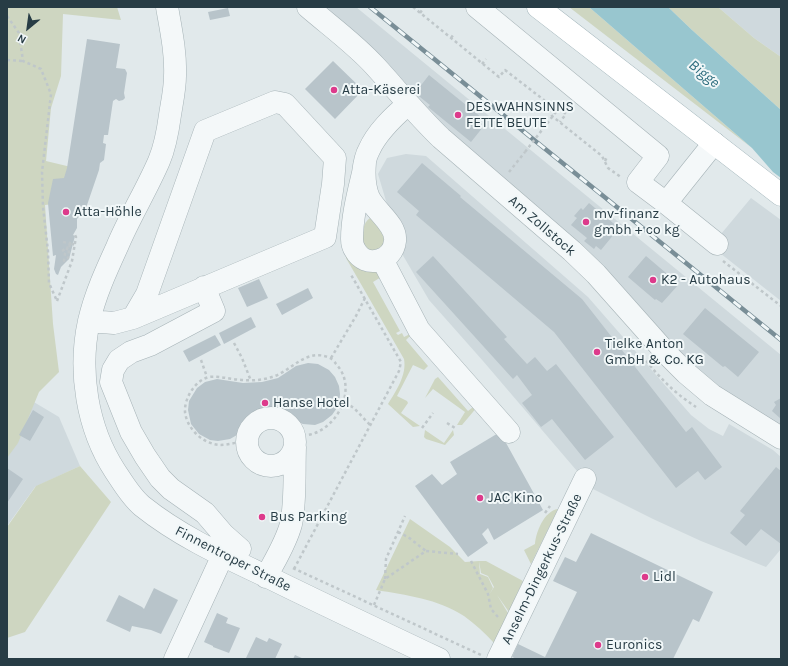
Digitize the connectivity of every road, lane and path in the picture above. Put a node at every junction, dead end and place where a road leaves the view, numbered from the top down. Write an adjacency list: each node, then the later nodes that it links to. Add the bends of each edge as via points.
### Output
1 (167, 7): 40 (street, Finnentroper Straße, via 175,77 168,129 160,160 106,270)
2 (308, 7): 15 (street, Am Zollstock, via 360,50)
3 (413, 7): 7 (path)
4 (477, 7): 24 (street, via 658,156 638,182)
5 (538, 7): 17 (main road)
6 (423, 9): 7 (path)
7 (420, 13): 10 (path)
8 (7, 16): 13 (path, via 20,33)
9 (454, 34): 10 (path)
10 (451, 38): 14 (path)
11 (7, 60): 13 (path)
12 (486, 60): 14 (path)
13 (23, 61): 30 (path, via 41,69 51,94 42,172 43,207 49,283 57,301 72,261)
14 (482, 64): 16 (path, via 499,78 505,70 544,100 552,116)
15 (408, 104): 20 (street, via 377,137 369,149); 22 (street, Am Zollstock, via 441,138)
16 (560, 122): 19 (path); 22 (path, bridge, via 566,114 560,108)
17 (714, 143): 23 (main road); 24 (street)
18 (608, 158): 19 (path)
19 (605, 161): 21 (path, via 608,168)
20 (365, 162): 25 (street, via 369,197); 26 (street)
21 (626, 182)
22 (497, 186): 53 (street, Am Zollstock, via 596,274 686,373 712,395)
23 (781, 195)
24 (666, 204): 32 (street)
25 (389, 224): 26 (street, via 366,208 358,215); 34 (street, via 395,236 394,245 390,254)
26 (353, 225): 34 (street, via 352,240 358,255 368,261)
27 (74, 233): 30 (path)
28 (63, 242): 29 (path)
29 (70, 244): 30 (path); 31 (path); 31 (path, via 68,258 64,261)
30 (75, 245)
31 (68, 247): 33 (path)
32 (718, 250): 38 (path)
33 (62, 251)
34 (382, 259): 52 (street, via 419,330)
35 (346, 267): 37 (path)
36 (204, 287): 39 (street); 39 (street, via 325,237 335,158 285,104 275,102 206,131 147,294); 62 (street, via 214,311 119,360 113,370 111,382 132,432 160,478 205,513 223,534)
37 (365, 298): 42 (path); 49 (path, via 401,362 396,380)
38 (781, 306)
39 (133, 318): 40 (street, via 114,323)
40 (89, 321): 62 (street, Finnentroper Straße, via 85,365 86,396 108,461 140,504 174,530)
41 (234, 343): 45 (path)
42 (330, 358): 45 (path, via 314,355 300,360 280,374); 46 (path, via 340,367 345,378)
43 (201, 360): 44 (path)
44 (207, 377): 45 (path); 54 (path, via 191,391 186,402 185,412 190,427 196,435 220,445)
45 (251, 381)
46 (342, 401): 49 (path, via 354,408); 55 (path, via 339,412 328,426 317,434)
47 (433, 413): 50 (path)
48 (447, 423): 51 (path)
49 (371, 426): 65 (path)
50 (422, 428)
51 (455, 428)
52 (509, 432)
53 (781, 438)
54 (247, 440): 55 (street, via 249,432 259,421 275,418 289,425); 56 (street, via 251,455 263,465)
55 (295, 442): 56 (street, via 293,454 282,464); 58 (street)
56 (260, 465): 58 (street, via 278,471 286,478)
57 (585, 479): 68 (street, Anselm-Dingerkus-Straße)
58 (293, 500): 65 (street)
59 (405, 516): 60 (path)
60 (398, 532): 61 (path); 66 (path, via 386,559)
61 (426, 551): 63 (path); 66 (path)
62 (231, 553): 65 (street, Finnentroper Straße); 70 (street)
63 (458, 554)
64 (471, 561): 68 (path, via 488,594 491,610 500,620)
65 (279, 574): 67 (path); 71 (street, Finnentroper Straße)
66 (386, 580): 67 (path)
67 (374, 605): 69 (path)
68 (513, 628): 69 (street, Anselm-Dingerkus-Straße)
69 (491, 658)
70 (175, 659)
71 (439, 659)

